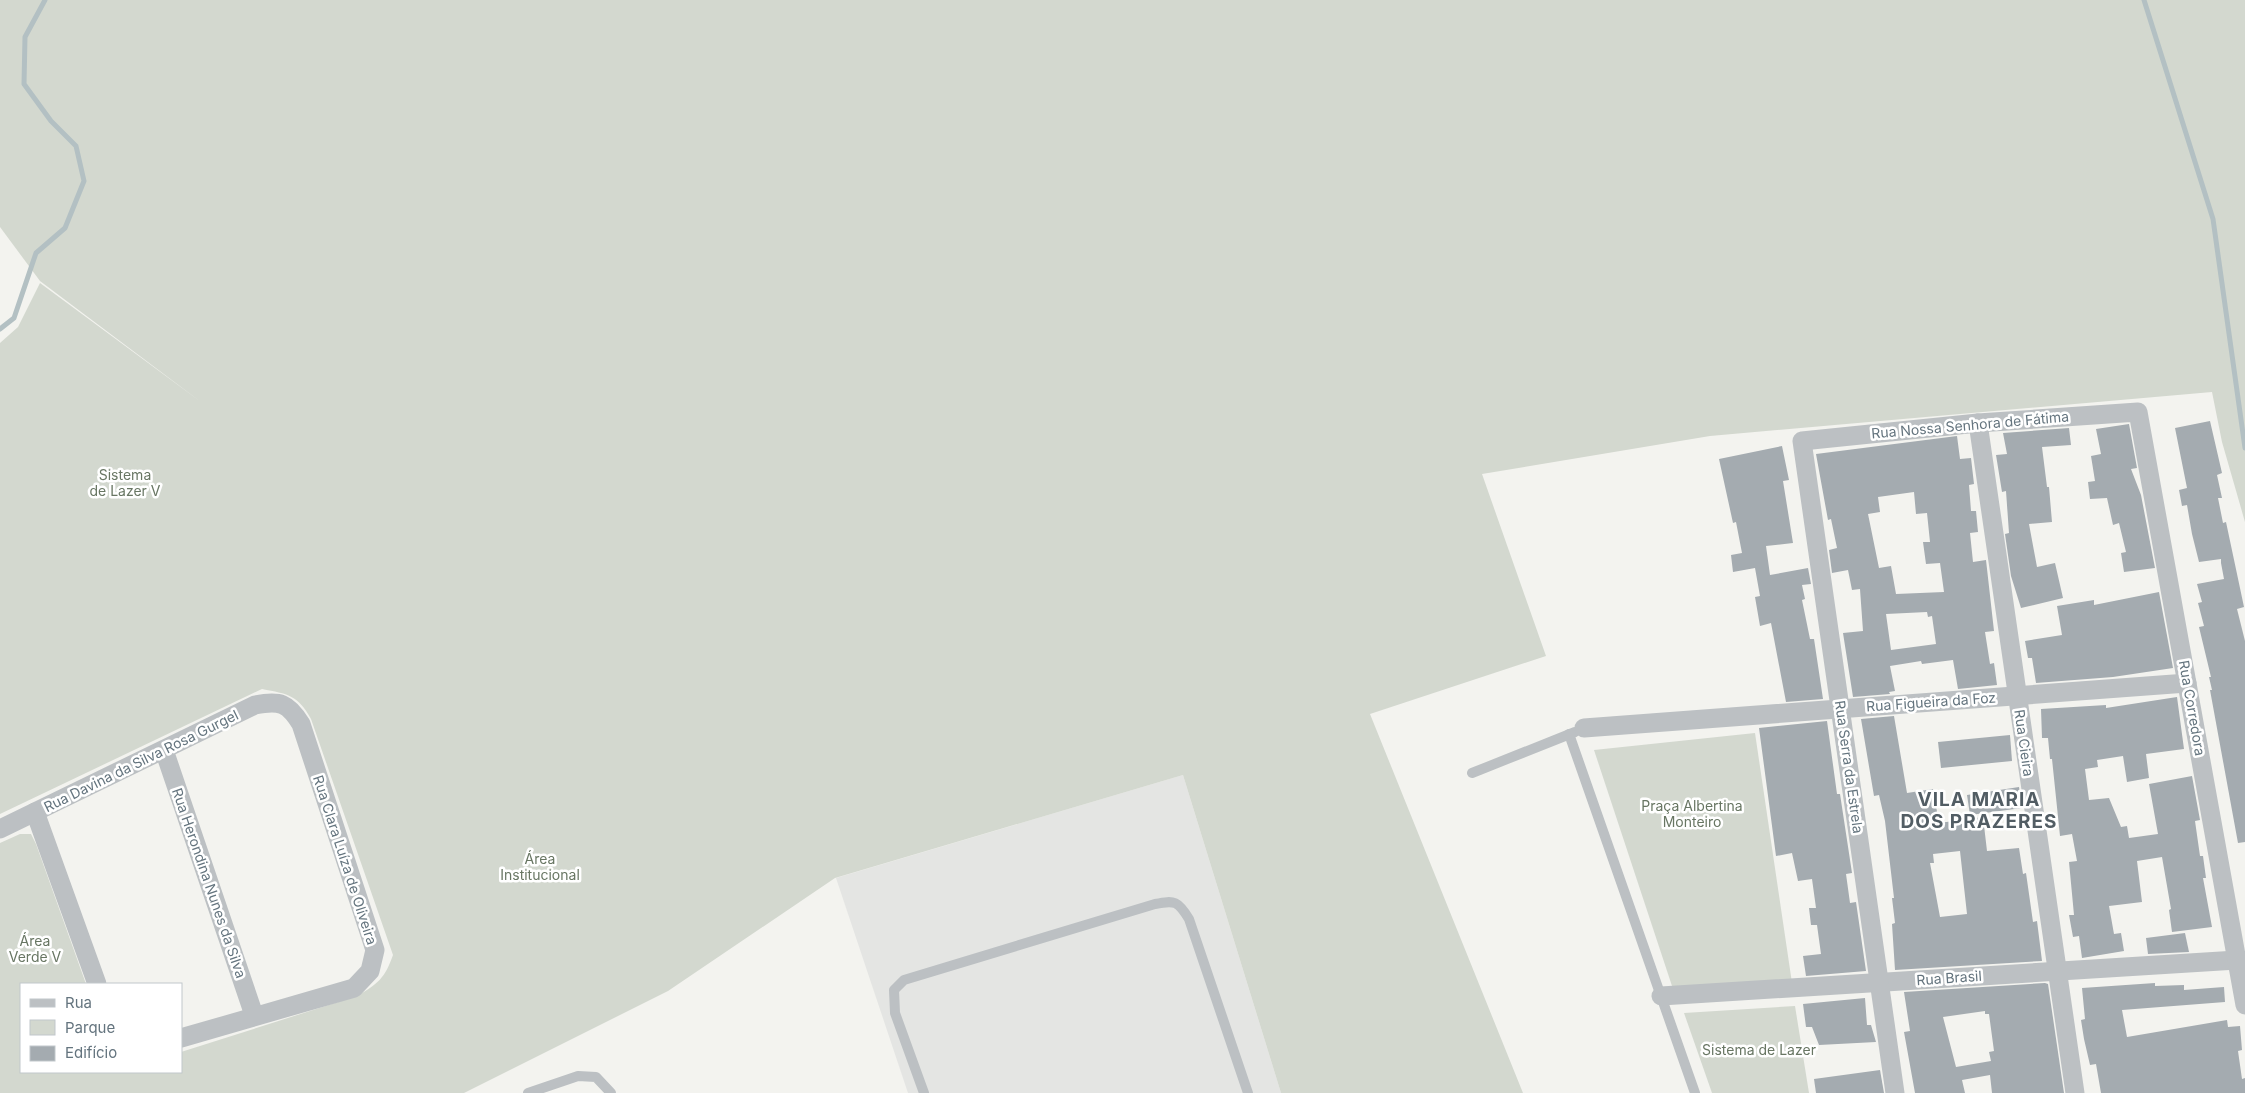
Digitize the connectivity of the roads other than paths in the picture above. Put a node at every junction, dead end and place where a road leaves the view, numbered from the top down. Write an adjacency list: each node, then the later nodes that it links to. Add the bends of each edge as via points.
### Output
1 (2138, 412): 2 (street, Rua Nossa Senhora de Fátima); 4 (street, Rua Corredora)
2 (1978, 423): 3 (street, Rua Nossa Senhora de Fátima); 5 (street, Rua Cieira)
3 (1802, 441): 7 (street, Rua Serra da Estrela)
4 (2187, 683): 5 (street, Rua Figueira da Foz); 13 (street, Rua Corredora)
5 (2017, 696): 7 (street, Rua Figueira da Foz); 14 (street, Rua Cieira)
6 (284, 704): 9 (street, Rua Davina da Silva Rosa Gurgel, via 256,705); 19 (street, Rua Clara Luíza de Oliveira, via 301,724 374,950 370,971 354,988)
7 (1840, 709): 8 (street, Rua Figueira da Foz); 16 (street, Rua Serra da Estrela)
8 (1577, 731): 10 (lane, Rua Figueira da Foz); 17 (lane)
9 (164, 750): 11 (street, Rua Davina da Silva Rosa Gurgel); 19 (street, Rua Herondina Nunes da Silva)
10 (1472, 773)
11 (35, 812): 12 (street, Rua Davina da Silva Rosa Gurgel); 15 (street)
12 (0, 829)
13 (2237, 960): 14 (street, Rua Brasil); 18 (street, Rua Corredora)
14 (2057, 972): 16 (street, Rua Brasil); 27 (street, Rua Cieira)
15 (97, 983)
16 (1879, 983): 17 (street, Rua Brasil); 26 (street, Rua Serra da Estrela)
17 (1661, 996): 25 (lane)
18 (2245, 1005)
19 (254, 1015): 20 (street, Rua Clara Luíza de Oliveira)
20 (182, 1038)
21 (528, 1093): 22 (lane, via 578,1076 596,1077)
22 (611, 1093)
23 (924, 1093): 24 (lane, via 895,1014 894,990 904,980 1171,901 1181,906 1189,919)
24 (1248, 1093)
25 (1695, 1093)
26 (1895, 1093)
27 (2075, 1093)

